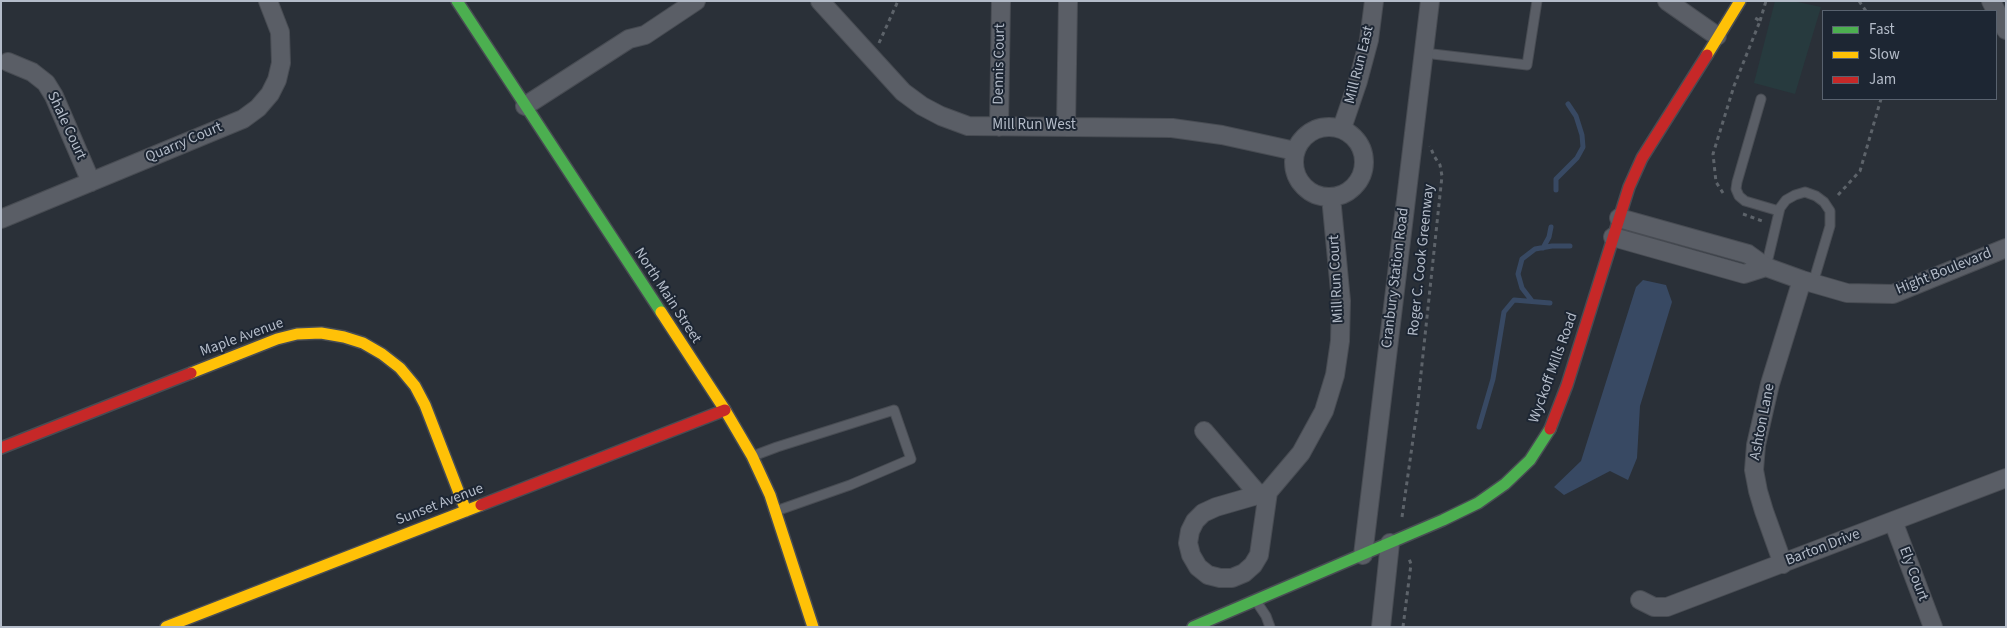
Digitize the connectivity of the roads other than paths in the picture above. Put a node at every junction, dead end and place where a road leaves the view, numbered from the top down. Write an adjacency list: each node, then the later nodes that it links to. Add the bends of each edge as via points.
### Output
1 (268, 1): 23 (street, Quarry Court, via 280,32 281,63 270,94 258,108 244,119)
2 (457, 1): 18 (street, North Main Street)
3 (696, 1): 18 (street, via 644,35 629,39)
4 (820, 1): 20 (street, Mill Run West, via 903,92 922,106 968,126)
5 (1001, 1): 20 (street, Dennis Court)
6 (1068, 1): 19 (street)
7 (1374, 1): 21 (street, Mill Run East, via 1369,40)
8 (1430, 1): 15 (street, Cranbury Station Road)
9 (1537, 1): 15 (lane, via 1526,65)
10 (1667, 1): 14 (street)
11 (1740, 1): 14 (street, Wyckoff Mills Road)
12 (1997, 14): 13 (street)
13 (2006, 30)
14 (1718, 36): 26 (street, Wyckoff Mills Road, via 1642,158)
15 (1424, 53): 44 (street, Cranbury Station Road)
16 (8, 62): 23 (street, Shale Court, via 46,82)
17 (1761, 100): 25 (lane, via 1736,189 1745,201)
18 (525, 106): 34 (street, North Main Street)
19 (1066, 126): 20 (street, Mill Run West); 22 (street, Mill Run West, via 1172,128)
20 (999, 127)
21 (1342, 128): 22 (street, via 1319,127 1300,140); 24 (street, via 1358,142 1363,151 1364,167 1351,190)
22 (1295, 151): 24 (street, via 1294,170 1304,187 1321,196)
23 (91, 182): 27 (street, Quarry Court)
24 (1331, 197): 39 (street, Mill Run Court, via 1341,300 1335,375 1316,429 1301,452)
25 (1779, 211): 32 (lane); 33 (lane, via 1786,200 1805,192 1824,202 1830,211 1830,226)
26 (1619, 218): 28 (street, Wyckoff Mills Road); 29 (street, Hight Boulevard)
27 (1, 219)
28 (1613, 237): 31 (street); 43 (street, Wyckoff Mills Road, via 1551,428 1530,460 1505,484 1478,503)
29 (1684, 237): 31 (street); 32 (street, Hight Boulevard, via 1748,254)
30 (2006, 248): 33 (street, Hight Boulevard, via 1893,294 1847,293)
31 (1679, 256): 32 (street, via 1744,274)
32 (1766, 267): 33 (street, Hight Boulevard)
33 (1807, 282): 45 (street, Ashton Lane, via 1770,384 1756,446 1754,470 1758,491)
34 (724, 410): 37 (street, North Main Street); 40 (street, Sunset Avenue)
35 (1204, 431): 39 (street)
36 (1, 448): 40 (street, Maple Avenue, via 277,339 321,333 364,344 400,368 410,380 425,405)
37 (752, 456): 41 (street, North Main Street); 41 (lane, via 894,410 911,459)
38 (2006, 478): 42 (street, Barton Drive)
39 (1263, 493): 46 (street, via 1258,555); 46 (street, via 1203,513 1190,531 1190,549 1198,567 1208,575 1232,578)
40 (466, 511): 49 (street, Sunset Avenue)
41 (776, 512): 50 (street, North Main Street)
42 (1892, 522): 45 (street, Barton Drive); 54 (street, Ely Court)
43 (1390, 543): 44 (street, Wyckoff Mills Road); 53 (street)
44 (1363, 555): 47 (street, Wyckoff Mills Road)
45 (1783, 564): 48 (street, Barton Drive, via 1667,607 1654,607)
46 (1244, 573): 47 (street)
47 (1255, 600): 51 (street, Wyckoff Mills Road); 52 (lane)
48 (1640, 600)
49 (166, 627)
50 (813, 627)
51 (1193, 627)
52 (1270, 627)
53 (1381, 627)
54 (1933, 627)

